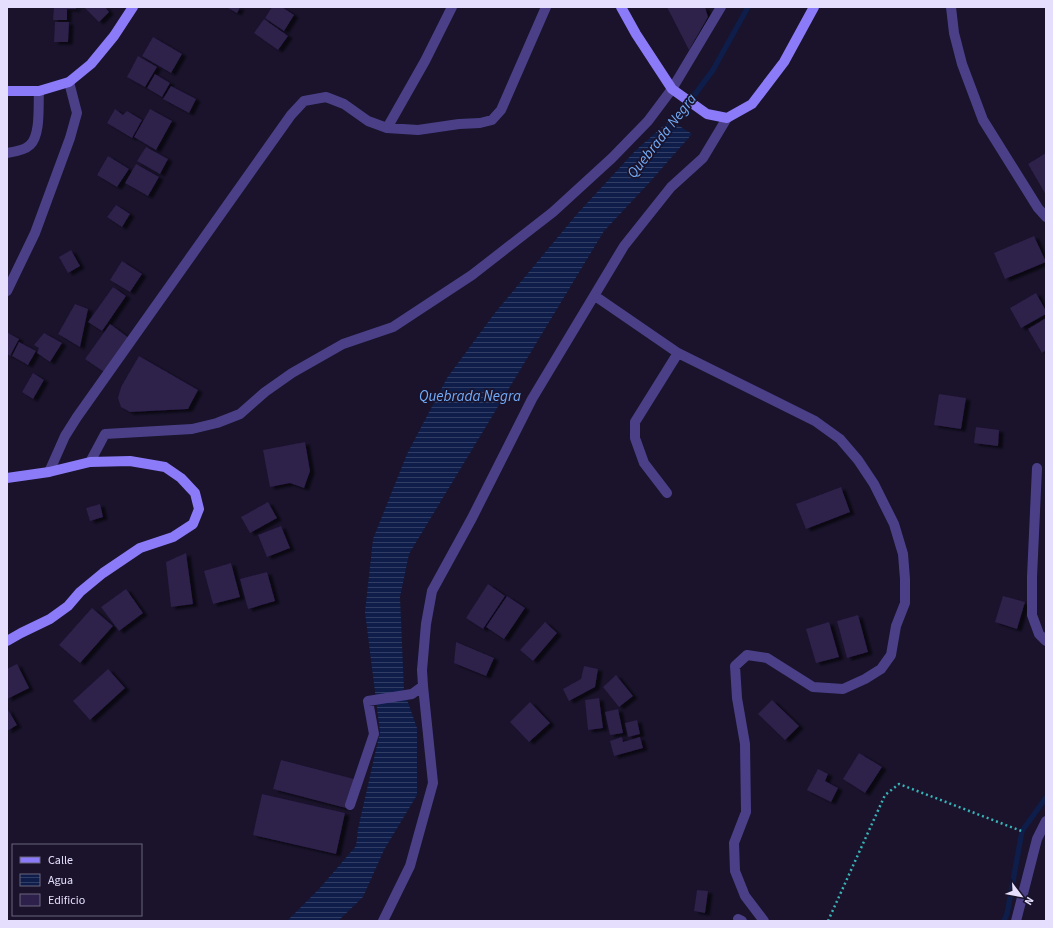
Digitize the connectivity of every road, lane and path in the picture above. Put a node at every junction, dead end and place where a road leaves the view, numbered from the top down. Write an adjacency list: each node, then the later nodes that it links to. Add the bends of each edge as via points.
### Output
1 (133, 7): 8 (main road, via 91,64)
2 (452, 7): 13 (street, via 425,61)
3 (546, 7): 13 (street, via 501,110 492,120 418,130)
4 (621, 7): 9 (main road)
5 (721, 7): 9 (street)
6 (814, 7): 12 (main road, via 784,62 752,104)
7 (951, 7): 15 (street, via 962,64 983,120 1038,208)
8 (69, 82): 10 (main road); 16 (street, via 77,113 70,138 35,233)
9 (672, 89): 12 (main road, via 707,114); 19 (street, via 648,121 618,153 552,212 472,275 393,327 343,344 292,373 240,414 217,423 192,429 105,434)
10 (39, 90): 11 (main road); 14 (street, via 36,137 30,146)
11 (7, 91)
12 (727, 118): 17 (street, via 703,158 671,187 624,246)
13 (386, 128): 21 (street, via 368,121 344,104 326,97 304,101 286,121 77,417)
14 (7, 154)
15 (1046, 216)
16 (7, 291)
17 (595, 296): 18 (street); 26 (street, via 532,399 432,591 423,654)
18 (678, 353): 23 (street, via 635,422 635,438 644,463); 31 (street, via 815,421 840,439 874,484 894,524 903,554 905,603 896,626 891,655 881,669 843,689 813,687 767,658 746,655 735,666 737,698 745,744 746,797 746,812 734,843 735,871 745,896)
19 (90, 462): 21 (main road); 24 (main road, via 130,461 165,467 181,478 195,493 199,509 192,524 173,537 140,548 103,573 50,619)
20 (1037, 468): 25 (street, via 1032,615 1039,634)
21 (49, 472): 22 (main road)
22 (7, 478)
23 (667, 493)
24 (7, 641)
25 (1046, 641)
26 (423, 686): 27 (street, via 412,694 368,701 374,734); 30 (street, via 433,783 410,866)
27 (350, 805)
28 (1046, 821): 29 (street)
29 (1037, 839): 32 (path, via 899,784 885,795); 33 (street)
30 (384, 921)
31 (764, 921)
32 (828, 921)
33 (1016, 921)

